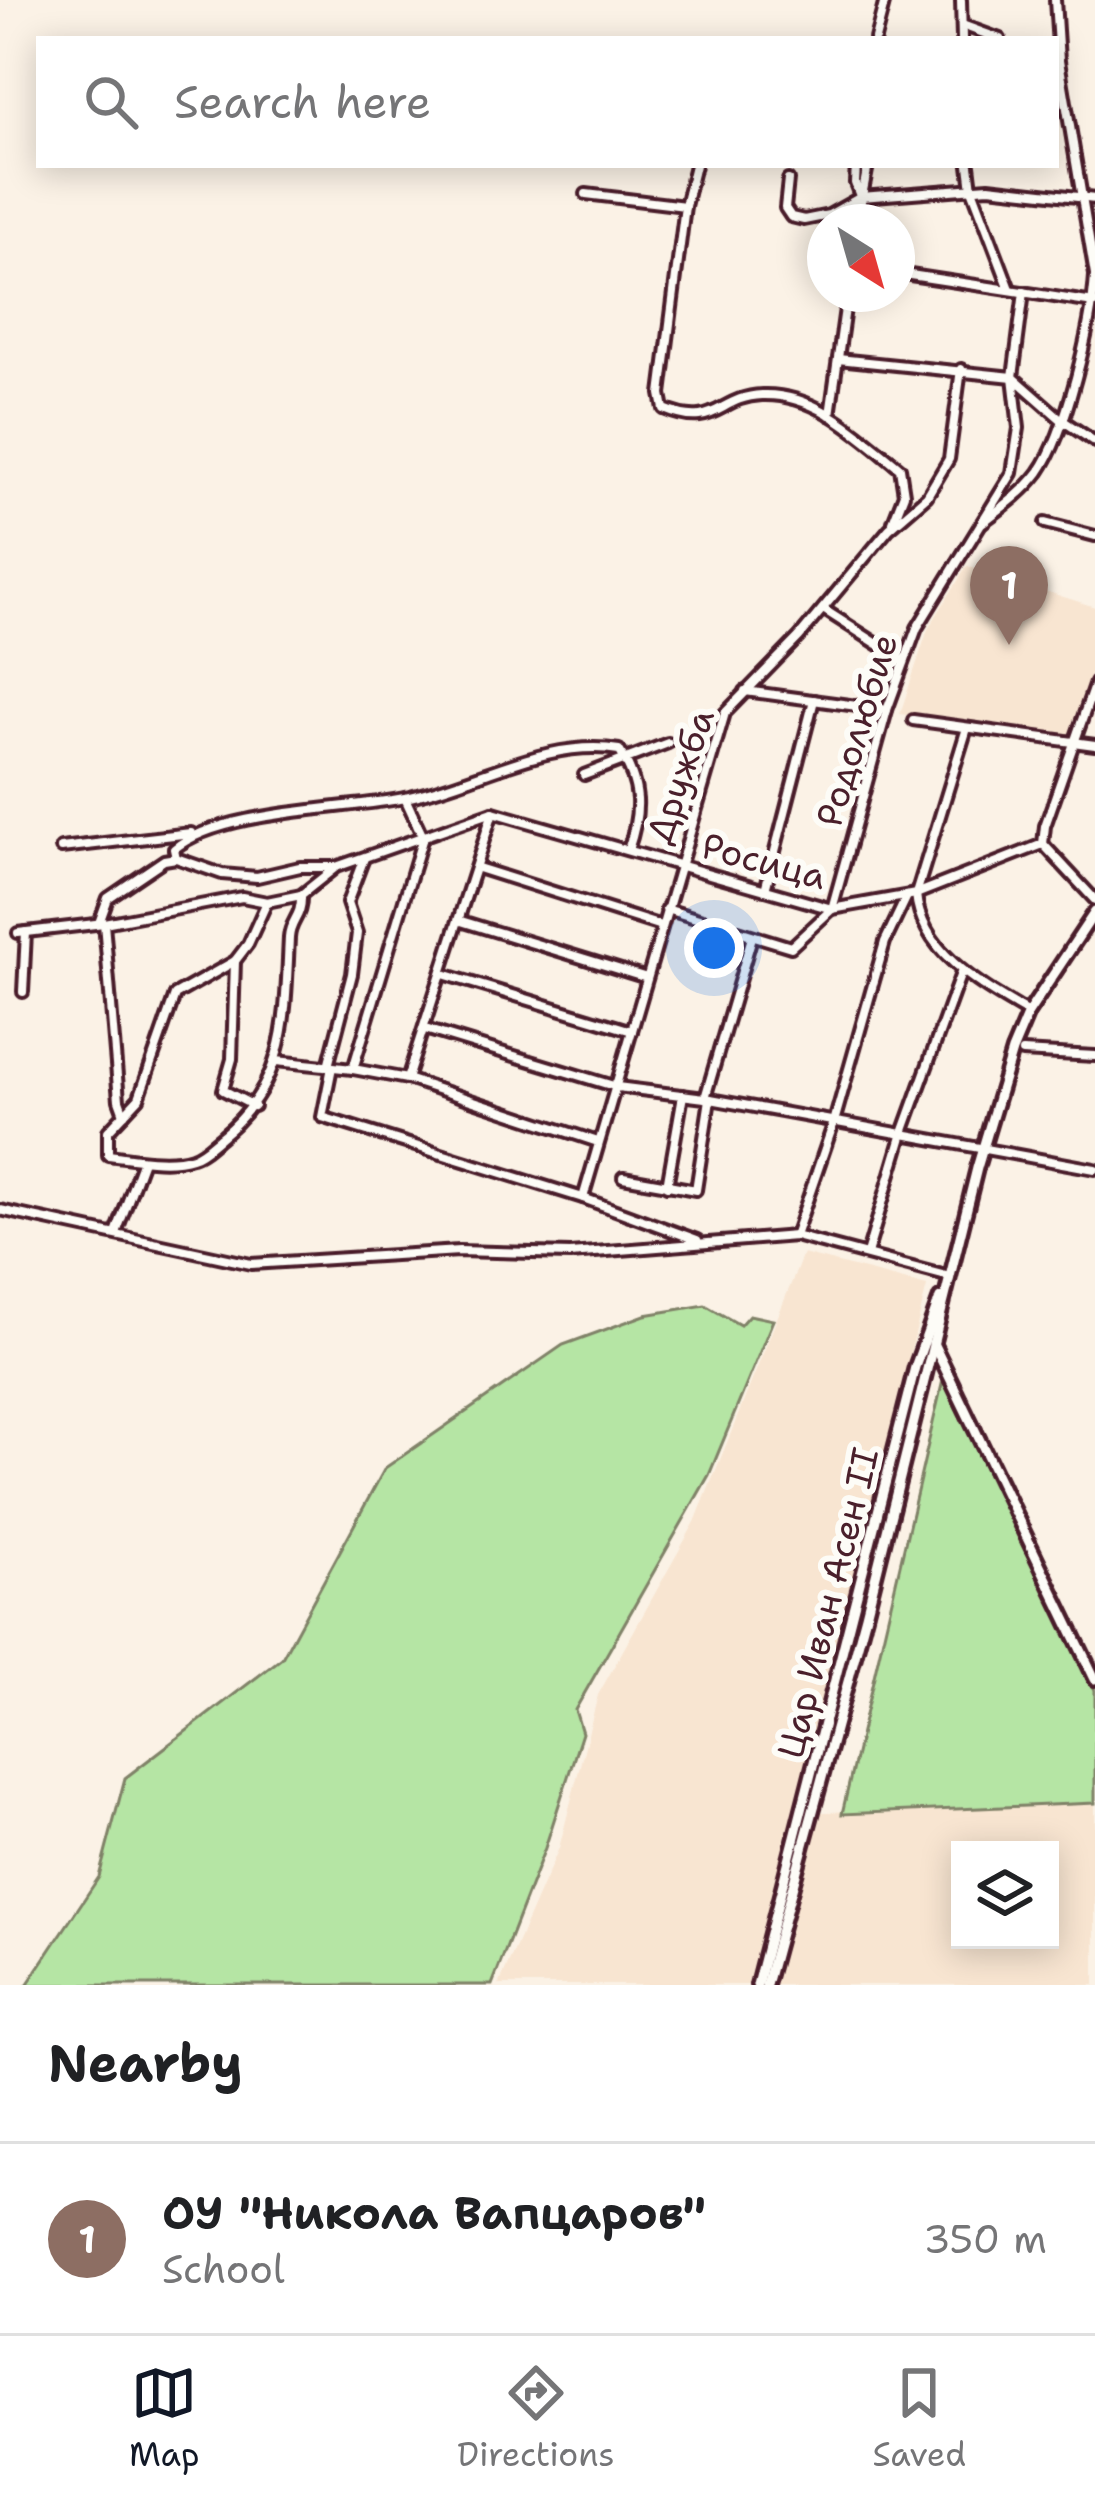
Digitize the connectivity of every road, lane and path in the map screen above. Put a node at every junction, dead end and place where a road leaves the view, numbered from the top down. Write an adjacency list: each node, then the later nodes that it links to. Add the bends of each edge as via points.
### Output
1 (885, 0): 5 (street)
2 (961, 0): 4 (street)
3 (1055, 0): 8 (street)
4 (962, 25): 6 (street); 7 (street)
5 (876, 36)
6 (962, 36)
7 (992, 36)
8 (1057, 36)
9 (1059, 67): 19 (street)
10 (694, 168): 21 (street)
11 (856, 168): 17 (street)
12 (867, 168): 17 (street)
13 (969, 168): 15 (street)
14 (788, 180): 17 (street, via 791,217 829,215)
15 (972, 189): 17 (street); 19 (street); 24 (street)
16 (586, 194): 21 (street)
17 (861, 197): 20 (street)
18 (1095, 199): 19 (street)
19 (1082, 200): 23 (street)
20 (860, 204)
21 (685, 206): 31 (street, via 664,409 705,418 762,395 806,401)
22 (915, 276): 24 (street)
23 (1095, 276): 26 (street)
24 (1010, 289): 25 (street)
25 (1024, 292): 26 (street); 30 (street, Родолюбие)
26 (1094, 303): 32 (street)
27 (845, 312): 28 (street)
28 (838, 359): 29 (street); 31 (street)
29 (961, 369): 30 (street); 36 (street, Дружба, via 949,459 927,496)
30 (1013, 377): 32 (street); 35 (street, Родолюбие, via 1019,428 1012,473)
31 (830, 415): 36 (street, via 901,468 904,494)
32 (1062, 420): 33 (street); 35 (street, via 1037,475)
33 (1095, 442)
34 (1045, 523): 37 (street)
35 (976, 528): 39 (street, Родолюбие)
36 (890, 529): 38 (street, Дружба)
37 (1095, 536)
38 (823, 609): 39 (street); 41 (street, Дружба)
39 (904, 662): 43 (street, Родолюбие)
40 (1095, 683): 46 (street)
41 (744, 691): 42 (street); 61 (street, Дружба, via 725,713)
42 (814, 700): 43 (street); 64 (street)
43 (886, 710): 69 (street, Родолюбие)
44 (913, 720): 45 (street)
45 (967, 728): 46 (street); 66 (street)
46 (1075, 742): 48 (street); 56 (street)
47 (668, 743): 49 (street)
48 (1095, 745)
49 (626, 760): 50 (street); 51 (street, via 608,748 557,752); 58 (street, via 640,812)
50 (584, 775)
51 (405, 798): 53 (street); 55 (street)
52 (493, 812): 55 (street); 58 (street, Росица); 63 (street)
53 (192, 833): 54 (street); 59 (street)
54 (162, 836): 57 (street); 59 (street)
55 (422, 836): 60 (street); 88 (street)
56 (1043, 844): 66 (street, Росица); 67 (street)
57 (62, 848)
58 (628, 850): 61 (street, Росица)
59 (175, 854): 62 (street, via 240,876); 73 (street, via 108,898)
60 (365, 856): 62 (street); 87 (street, via 347,903 357,934)
61 (678, 866): 64 (street, Росица); 70 (street, Дружба)
62 (337, 867): 65 (street)
63 (478, 868): 72 (street); 74 (street)
64 (765, 890): 69 (street, Росица)
65 (301, 895): 68 (street); 86 (street, via 301,915 289,931)
66 (911, 895): 69 (street, Росица); 77 (street); 95 (street, via 885,942)
67 (1095, 900)
68 (267, 902): 73 (street, via 242,897); 76 (street)
69 (832, 909): 75 (street, via 791,947)
70 (666, 910): 74 (street, Дружба); 75 (street)
71 (1095, 912): 81 (street, Цар Иван Асен II)
72 (460, 921): 78 (street); 79 (street)
73 (102, 923): 80 (street, via 22,932); 94 (street)
74 (661, 926): 79 (street, Дружба)
75 (752, 937): 92 (street)
76 (236, 961): 93 (street, via 223,1090); 94 (street, via 175,995 139,1098)
77 (961, 973): 81 (street); 96 (street)
78 (443, 974): 82 (street); 83 (street)
79 (646, 978): 83 (street, Дружба)
80 (23, 992)
81 (1028, 1013): 98 (street, Цар Иван Асен II)
82 (425, 1029): 89 (street); 90 (street)
83 (632, 1030): 90 (street, Дружба)
84 (1022, 1052): 85 (street)
85 (1095, 1056)
86 (276, 1061): 87 (street); 93 (street)
87 (330, 1067): 88 (street); 103 (street, via 322,1118)
88 (353, 1069): 89 (street)
89 (407, 1079): 97 (street)
90 (616, 1087): 91 (street); 97 (street, Дружба)
91 (683, 1095): 92 (street); 102 (street)
92 (707, 1099): 95 (street); 102 (street, via 696,1190)
93 (254, 1106): 99 (street, via 197,1155)
94 (124, 1114): 99 (street, via 108,1131 106,1151)
95 (834, 1122): 96 (street); 106 (street)
96 (904, 1133): 98 (street); 108 (street)
97 (598, 1142): 103 (street, Дружба)
98 (983, 1149): 100 (street); 109 (street, Цар Иван Асен II)
99 (143, 1160): 105 (street)
100 (1095, 1169)
101 (622, 1177): 102 (street)
102 (667, 1186)
103 (583, 1198): 107 (street)
104 (0, 1210): 105 (street)
105 (116, 1233): 107 (street, via 251,1264)
106 (795, 1236): 107 (street); 108 (street)
107 (704, 1243)
108 (867, 1254): 109 (street)
109 (950, 1277): 110 (street, Цар Иван Асен II); 111 (street, Цар Иван Асен II)
110 (926, 1329): 111 (street); 113 (street, Цар Иван Асен II)
111 (934, 1344): 112 (street); 114 (street, Цар Иван Асен II)
112 (1095, 1679)
113 (757, 1985)
114 (766, 1985)

